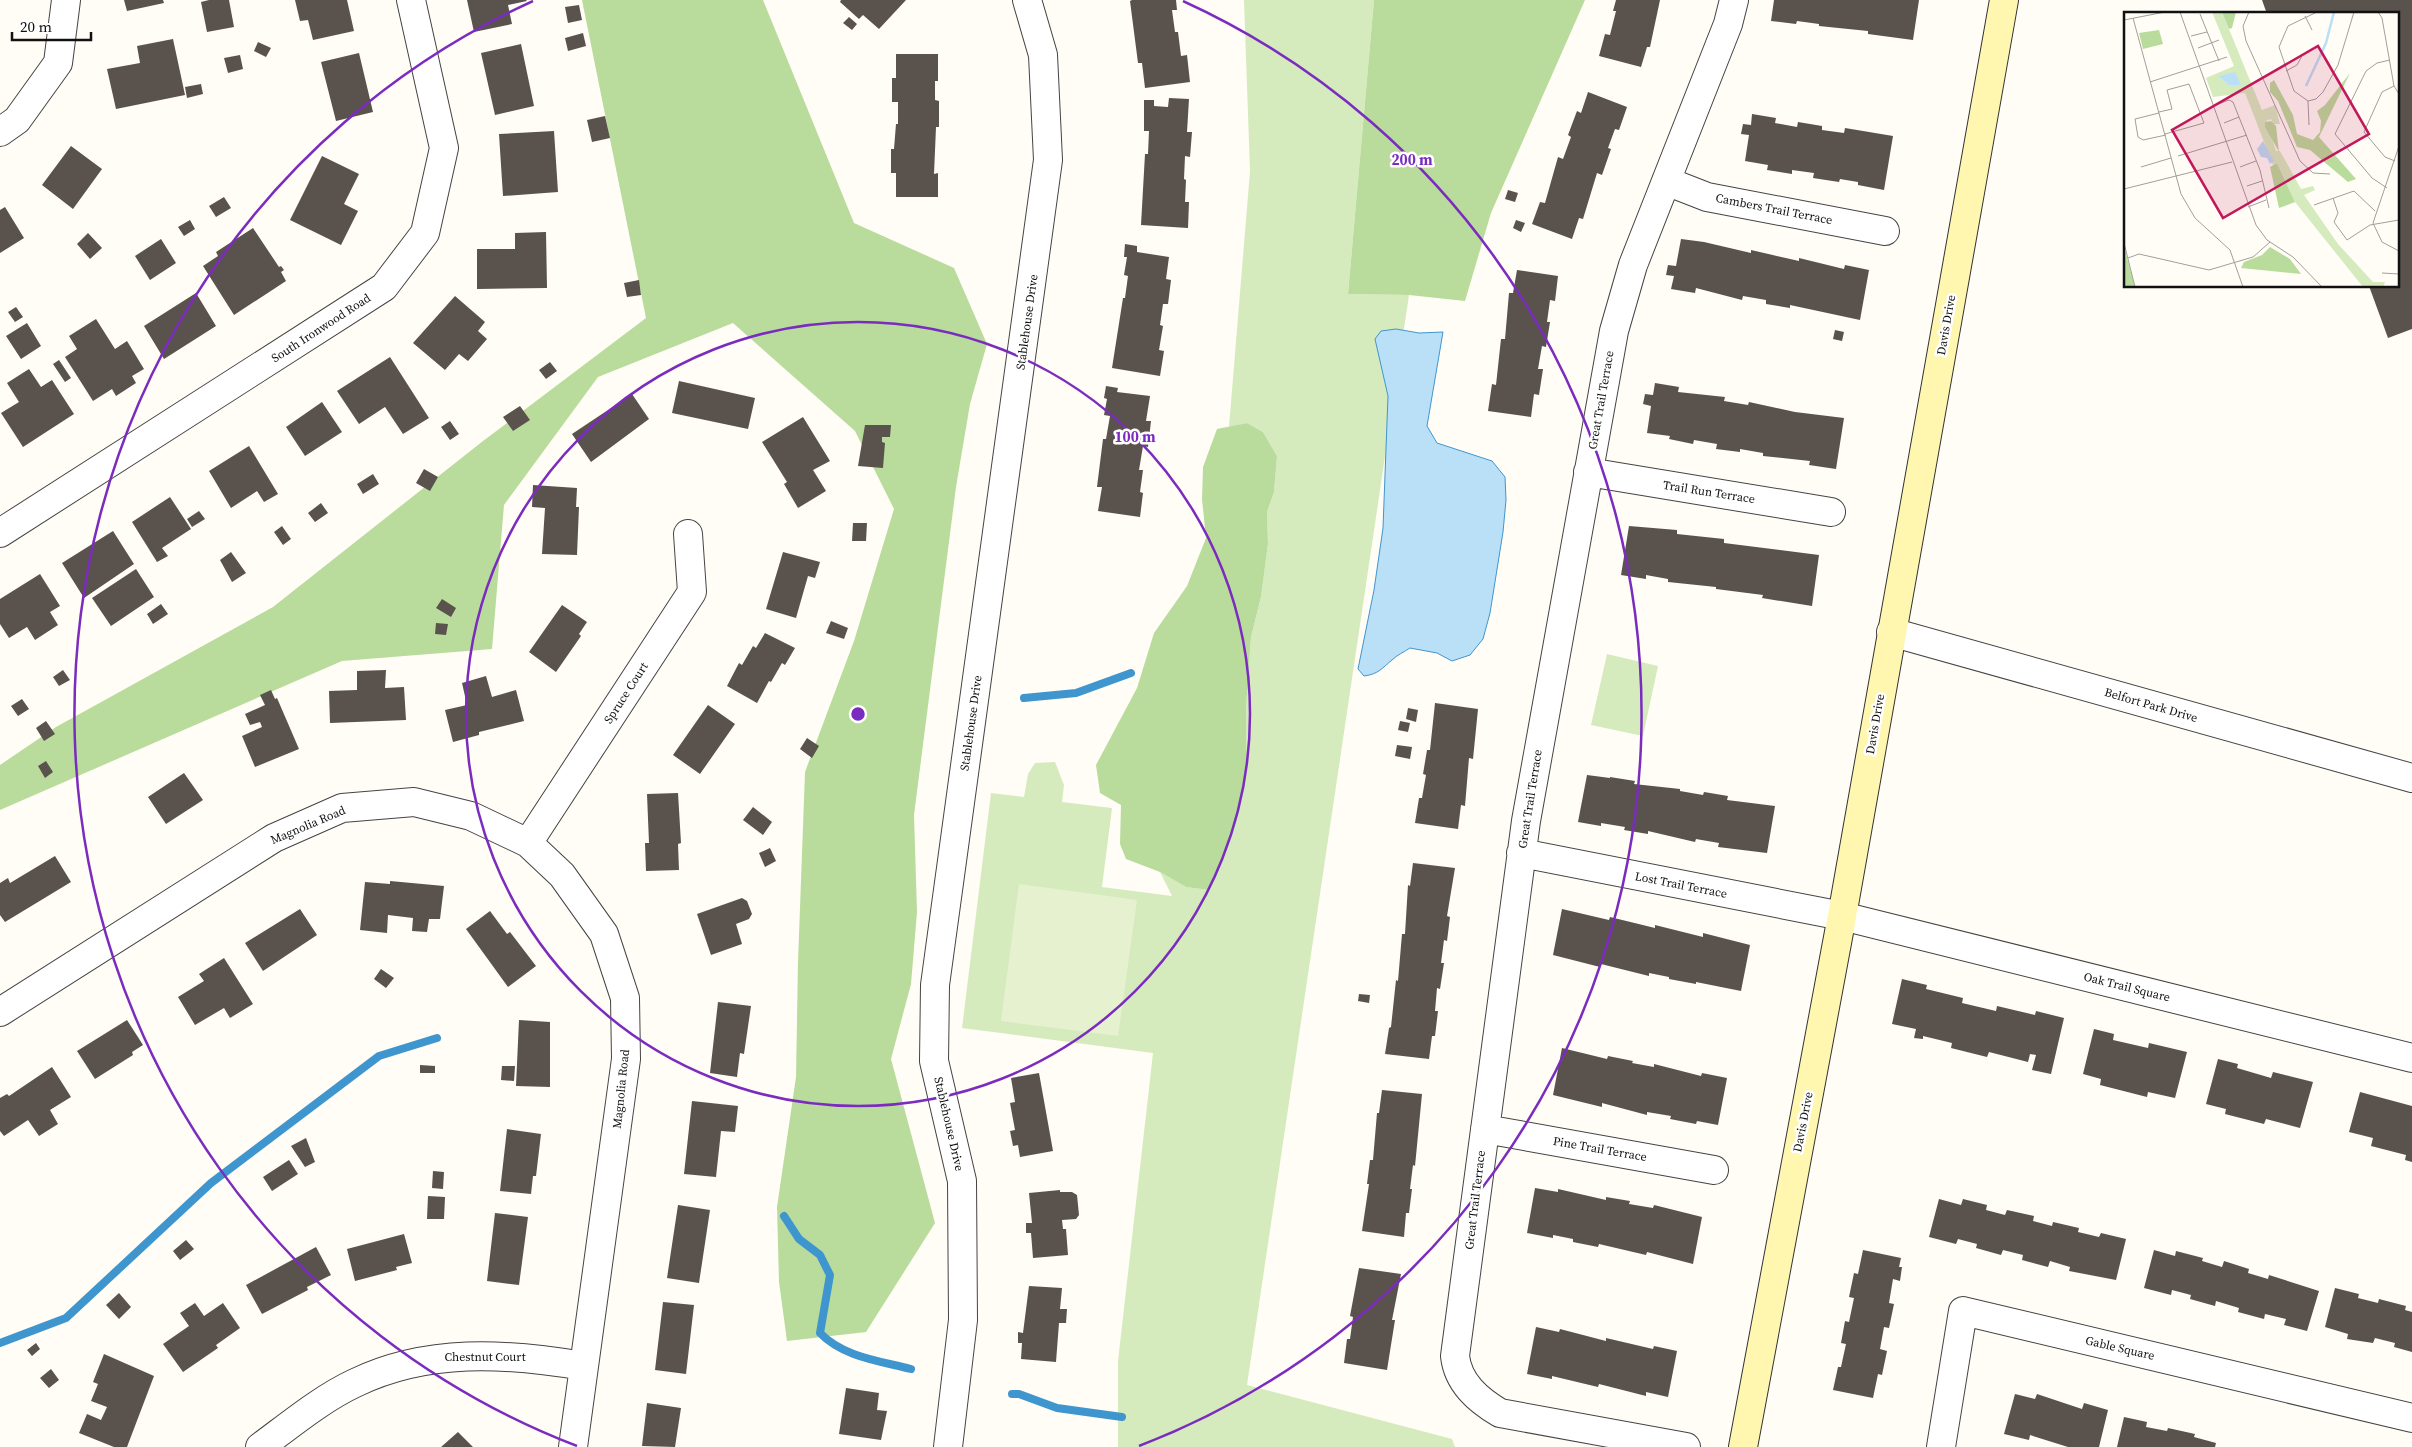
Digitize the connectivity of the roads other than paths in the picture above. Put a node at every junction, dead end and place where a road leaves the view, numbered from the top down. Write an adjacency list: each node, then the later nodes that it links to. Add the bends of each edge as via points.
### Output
1 (66, 0): 6 (street, via 58,63 17,120)
2 (411, 0): 11 (street, South Ironwood Road, via 444,148 425,233 384,287)
3 (1027, 0): 26 (street, Stablehouse Drive, via 1043,55 1048,160 935,985 934,1061 962,1181 963,1320)
4 (1734, 0): 7 (street, Great Trail Terrace, via 1728,24)
5 (2004, 0): 13 (main road, Davis Drive)
6 (0, 132)
7 (1666, 181): 8 (street, Cambers Trail Terrace, via 1707,197); 9 (street, Great Trail Terrace, via 1633,265 1614,331)
8 (1885, 231)
9 (1588, 472): 10 (street, Trail Run Terrace); 16 (street, Great Trail Terrace)
10 (1831, 512)
11 (0, 533)
12 (688, 534): 15 (street, Spruce Court, via 692,592)
13 (1891, 632): 14 (street, Belfort Park Drive); 17 (main road, Davis Drive)
14 (2412, 778)
15 (528, 843): 18 (street, Magnolia Road, via 471,816 414,802 342,808 274,838); 22 (street, Magnolia Road, via 562,875 604,934 625,998 626,1059)
16 (1521, 853): 17 (street, Lost Trail Terrace); 20 (street, Great Trail Terrace)
17 (1842, 916): 19 (street, Oak Trail Square); 28 (main road, Davis Drive)
18 (0, 1012)
19 (2412, 1058)
20 (1485, 1129): 21 (street, Pine Trail Terrace); 27 (street, Great Trail Terrace, via 1455,1356 1456,1369 1465,1384 1500,1413)
21 (1714, 1170)
22 (583, 1366): 24 (street, Chestnut Court, via 496,1355 436,1358 404,1364 353,1383); 25 (street, Magnolia Road)
23 (2412, 1418): 29 (street, Gable Square, via 1963,1311)
24 (260, 1447)
25 (573, 1447)
26 (948, 1447)
27 (1686, 1447)
28 (1743, 1447)
29 (1941, 1447)

